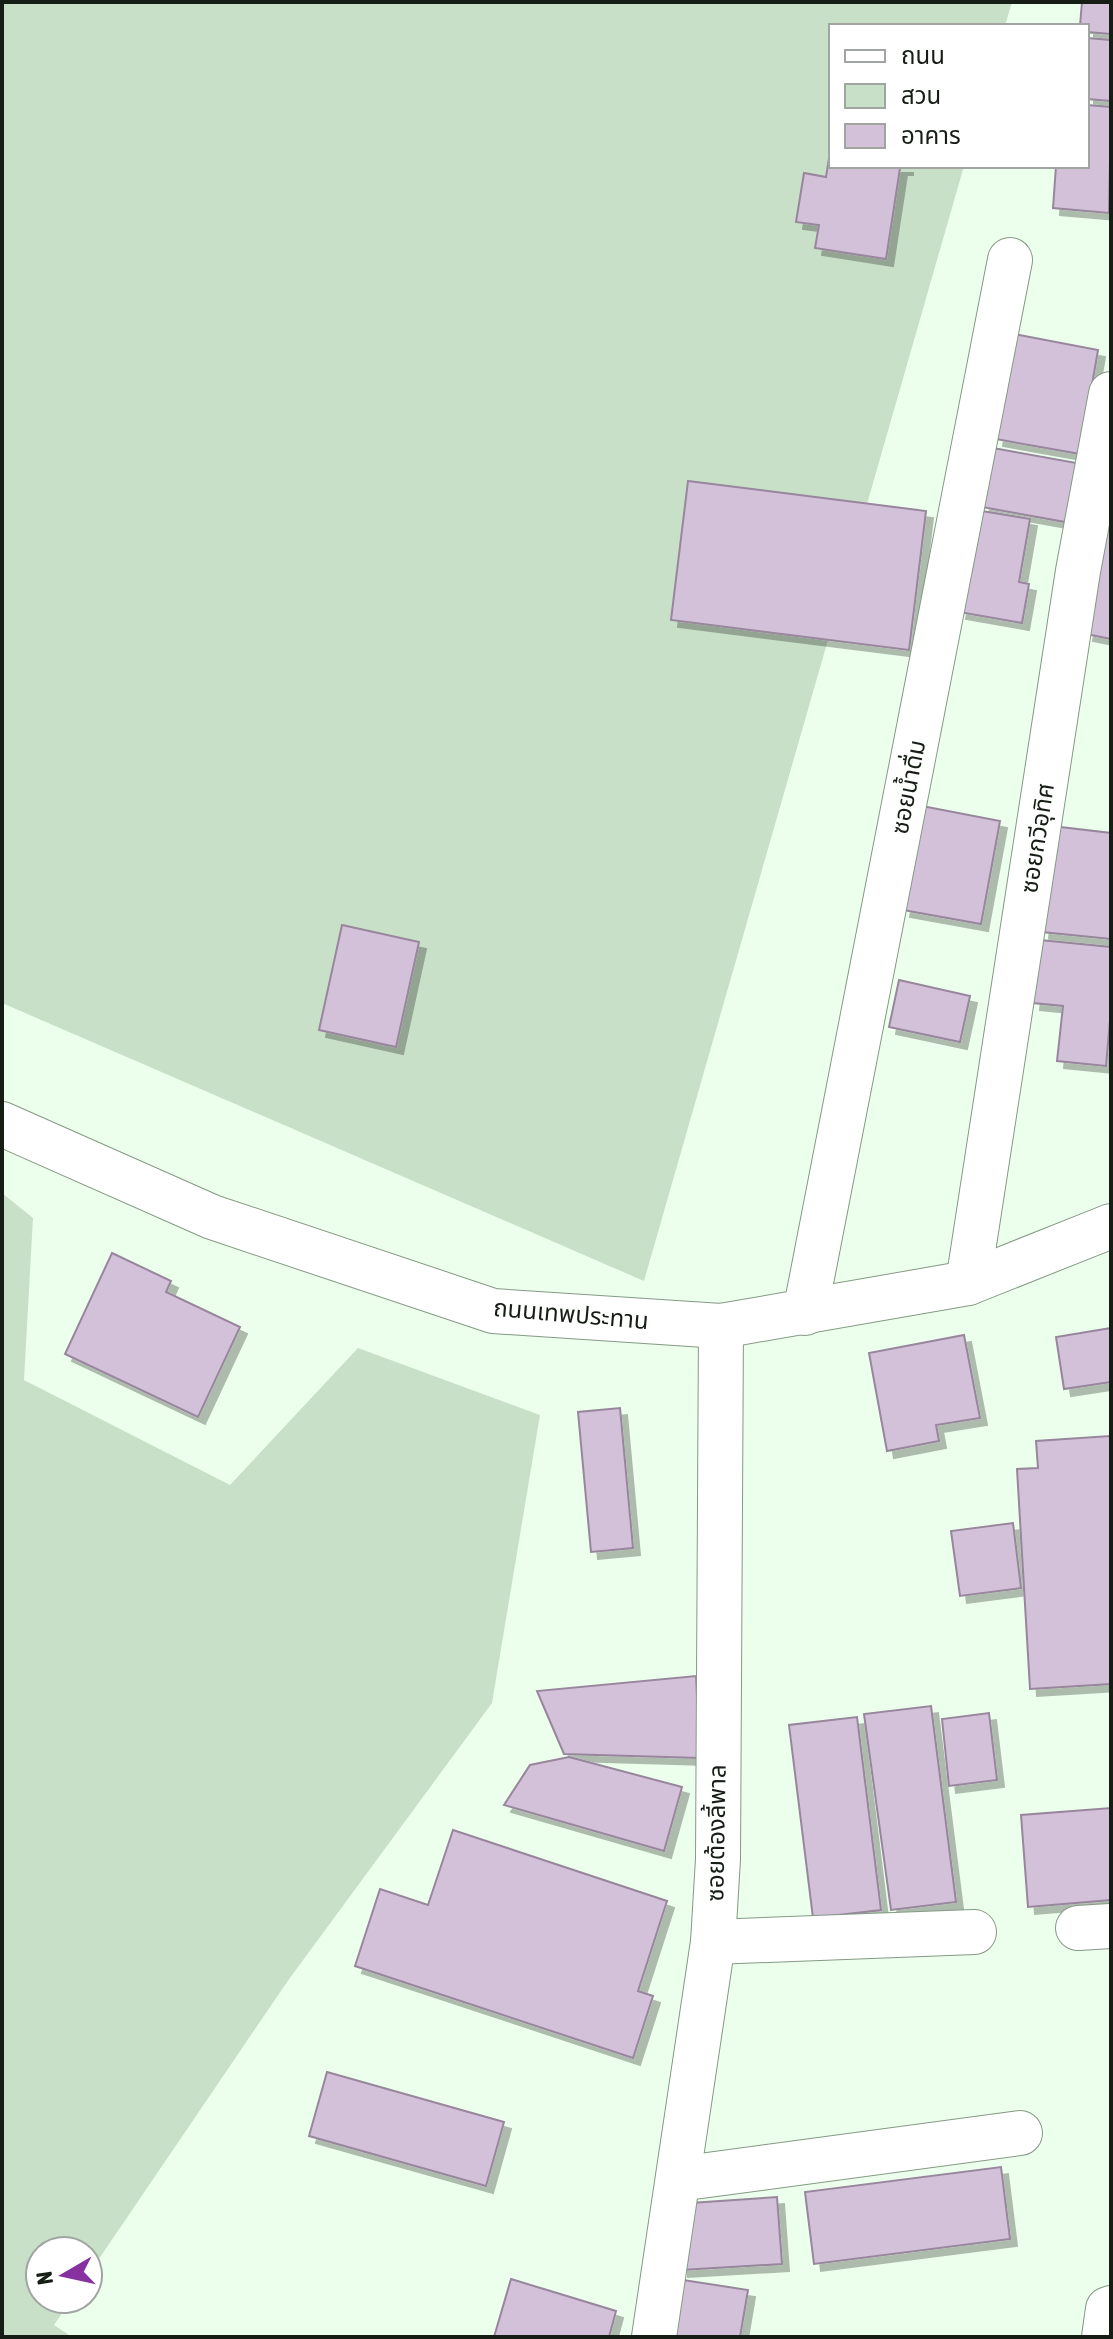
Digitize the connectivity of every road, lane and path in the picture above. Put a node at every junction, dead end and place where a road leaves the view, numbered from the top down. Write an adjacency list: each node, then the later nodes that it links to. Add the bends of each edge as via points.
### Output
1 (1010, 260): 6 (street, ซอยน้ำดื่ม)
2 (1111, 394): 5 (street, ซอยกวีอุทิศ, via 1078,571)
3 (2, 1124): 7 (street, ถนนเทพประทาน, via 212,1217 493,1311)
4 (1111, 1226): 5 (street, ถนนเทพประทาน)
5 (968, 1283): 6 (street, ถนนเทพประทาน)
6 (805, 1313): 7 (street, ถนนเทพประทาน)
7 (721, 1326): 9 (street, ซอยต้องลี้พาล)
8 (974, 1932): 9 (street)
9 (713, 1942): 11 (street, ซอยต้องลี้พาล)
10 (1020, 2133): 11 (street)
11 (678, 2179): 13 (street, ซอยต้องลี้พาล)
12 (1111, 2308): 14 (street)
13 (654, 2337)
14 (1104, 2337)

